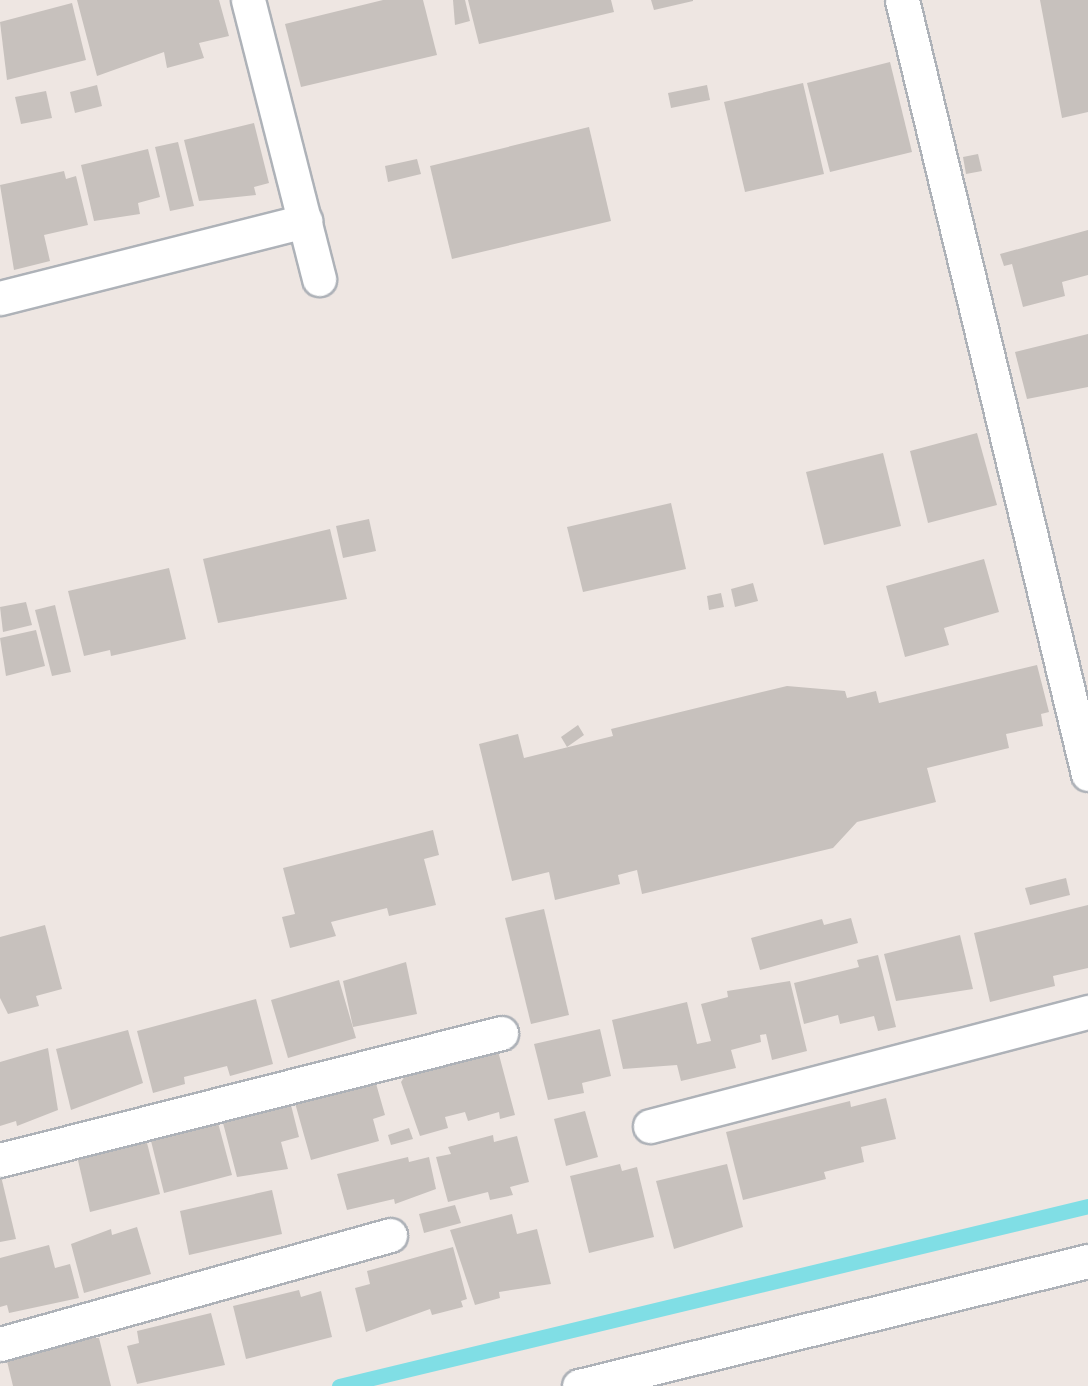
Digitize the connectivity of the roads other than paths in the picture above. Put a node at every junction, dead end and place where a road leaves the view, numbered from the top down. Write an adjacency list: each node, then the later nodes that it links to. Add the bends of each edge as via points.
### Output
1 (249, 0): 3 (street)
2 (902, 0): 6 (street)
3 (305, 221): 4 (street); 5 (street)
4 (319, 279)
5 (0, 298)
6 (1088, 774)
7 (1088, 1011): 9 (street)
8 (501, 1033): 10 (street)
9 (650, 1126)
10 (0, 1160)
11 (390, 1235): 13 (street)
12 (1088, 1261): 14 (street)
13 (0, 1344)
14 (587, 1385)

